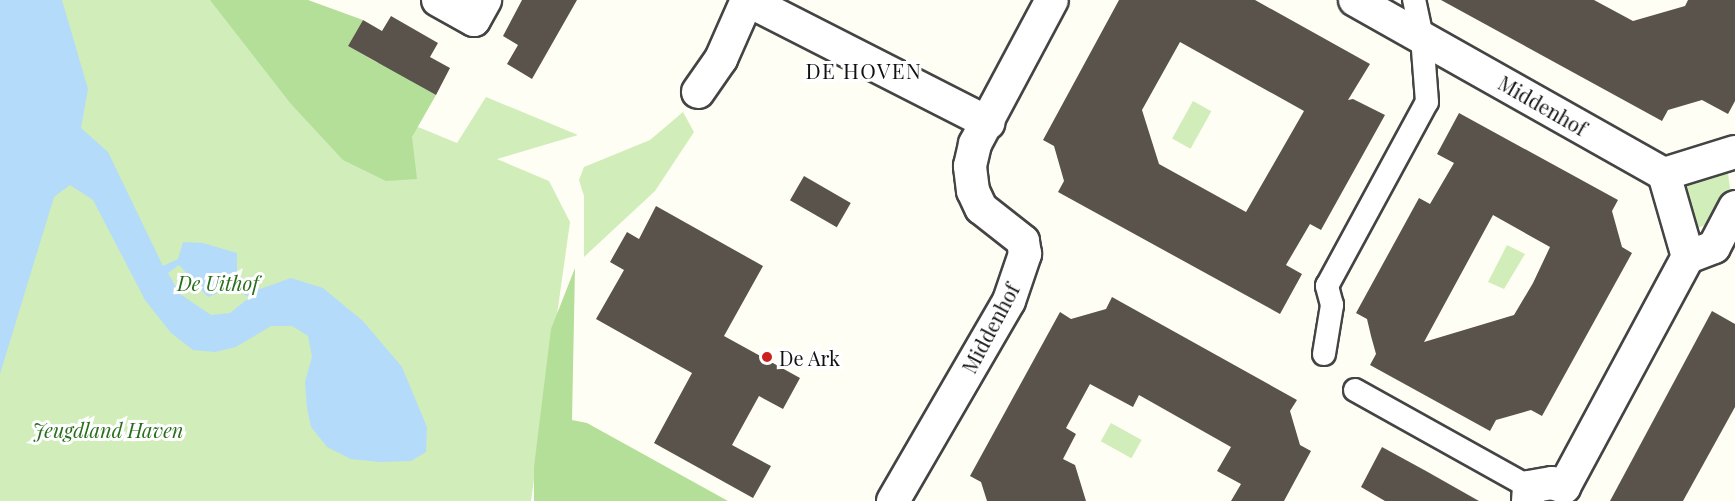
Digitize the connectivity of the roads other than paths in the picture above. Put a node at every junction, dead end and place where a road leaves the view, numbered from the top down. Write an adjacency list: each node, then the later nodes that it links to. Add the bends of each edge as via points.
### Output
1 (438, 0): 2 (street, via 474,20)
2 (485, 0)
3 (747, 0): 8 (street, via 721,59); 9 (street)
4 (1052, 0): 9 (street, Middenhof)
5 (1356, 0): 7 (street, Middenhof)
6 (1414, 0): 7 (street)
7 (1422, 37): 11 (street, Middenhof); 14 (street, via 1426,102 1327,286 1332,305)
8 (698, 92)
9 (988, 123): 17 (street, Middenhof, via 975,144 970,166 973,191 981,208 1023,241 1025,254 1009,301)
10 (1735, 152): 11 (street)
11 (1664, 174): 13 (street)
12 (1735, 207): 13 (street, via 1714,247)
13 (1688, 257): 16 (street)
14 (1324, 354)
15 (1355, 390): 16 (street)
16 (1544, 494)
17 (893, 501)

